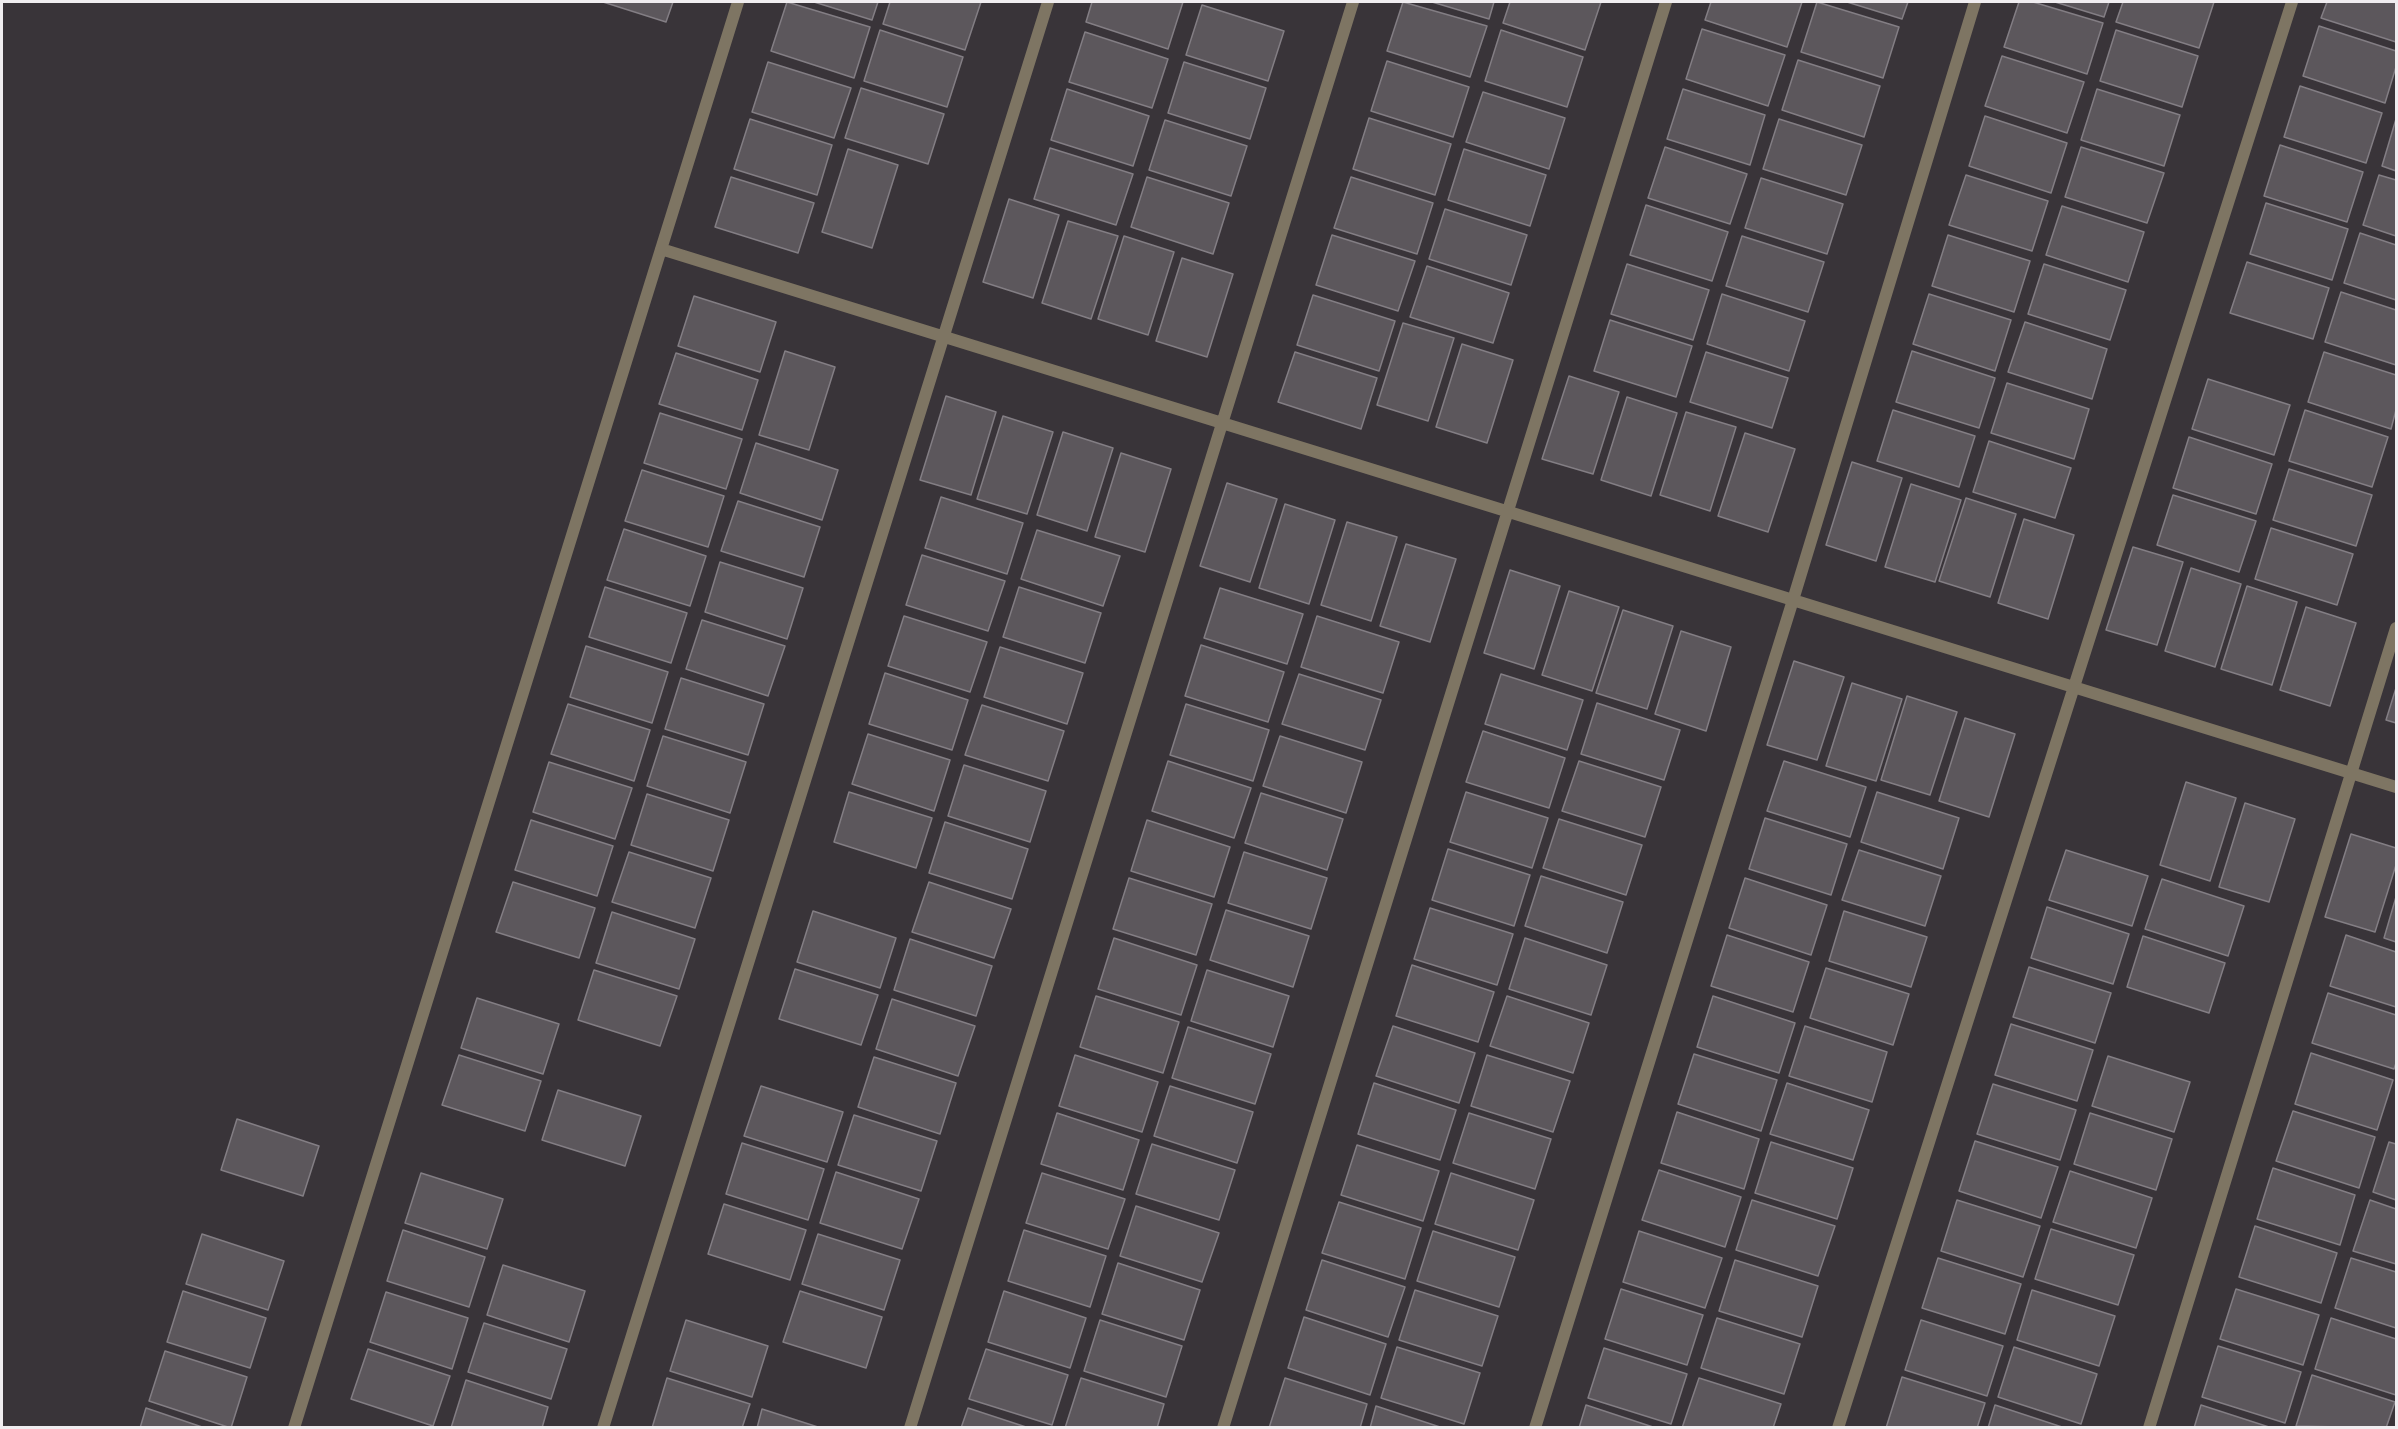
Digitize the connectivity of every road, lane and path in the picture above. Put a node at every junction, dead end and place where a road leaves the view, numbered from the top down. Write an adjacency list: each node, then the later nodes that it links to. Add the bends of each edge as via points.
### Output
1 (738, 2): 7 (street)
2 (1048, 2): 8 (street)
3 (1353, 2): 9 (street)
4 (1666, 2): 10 (street)
5 (1975, 2): 11 (street)
6 (2292, 2): 13 (street)
7 (661, 249): 8 (street); 16 (street)
8 (944, 337): 9 (street); 17 (street)
9 (1222, 423): 10 (street); 18 (street)
10 (1508, 512): 11 (street); 19 (street)
11 (1794, 600): 13 (street); 20 (street)
12 (2397, 628): 14 (street)
13 (2074, 687): 14 (street); 21 (street)
14 (2351, 774): 15 (street); 22 (street)
15 (2397, 788)
16 (294, 1428)
17 (603, 1428)
18 (910, 1428)
19 (1223, 1428)
20 (1535, 1428)
21 (1838, 1428)
22 (2149, 1428)

